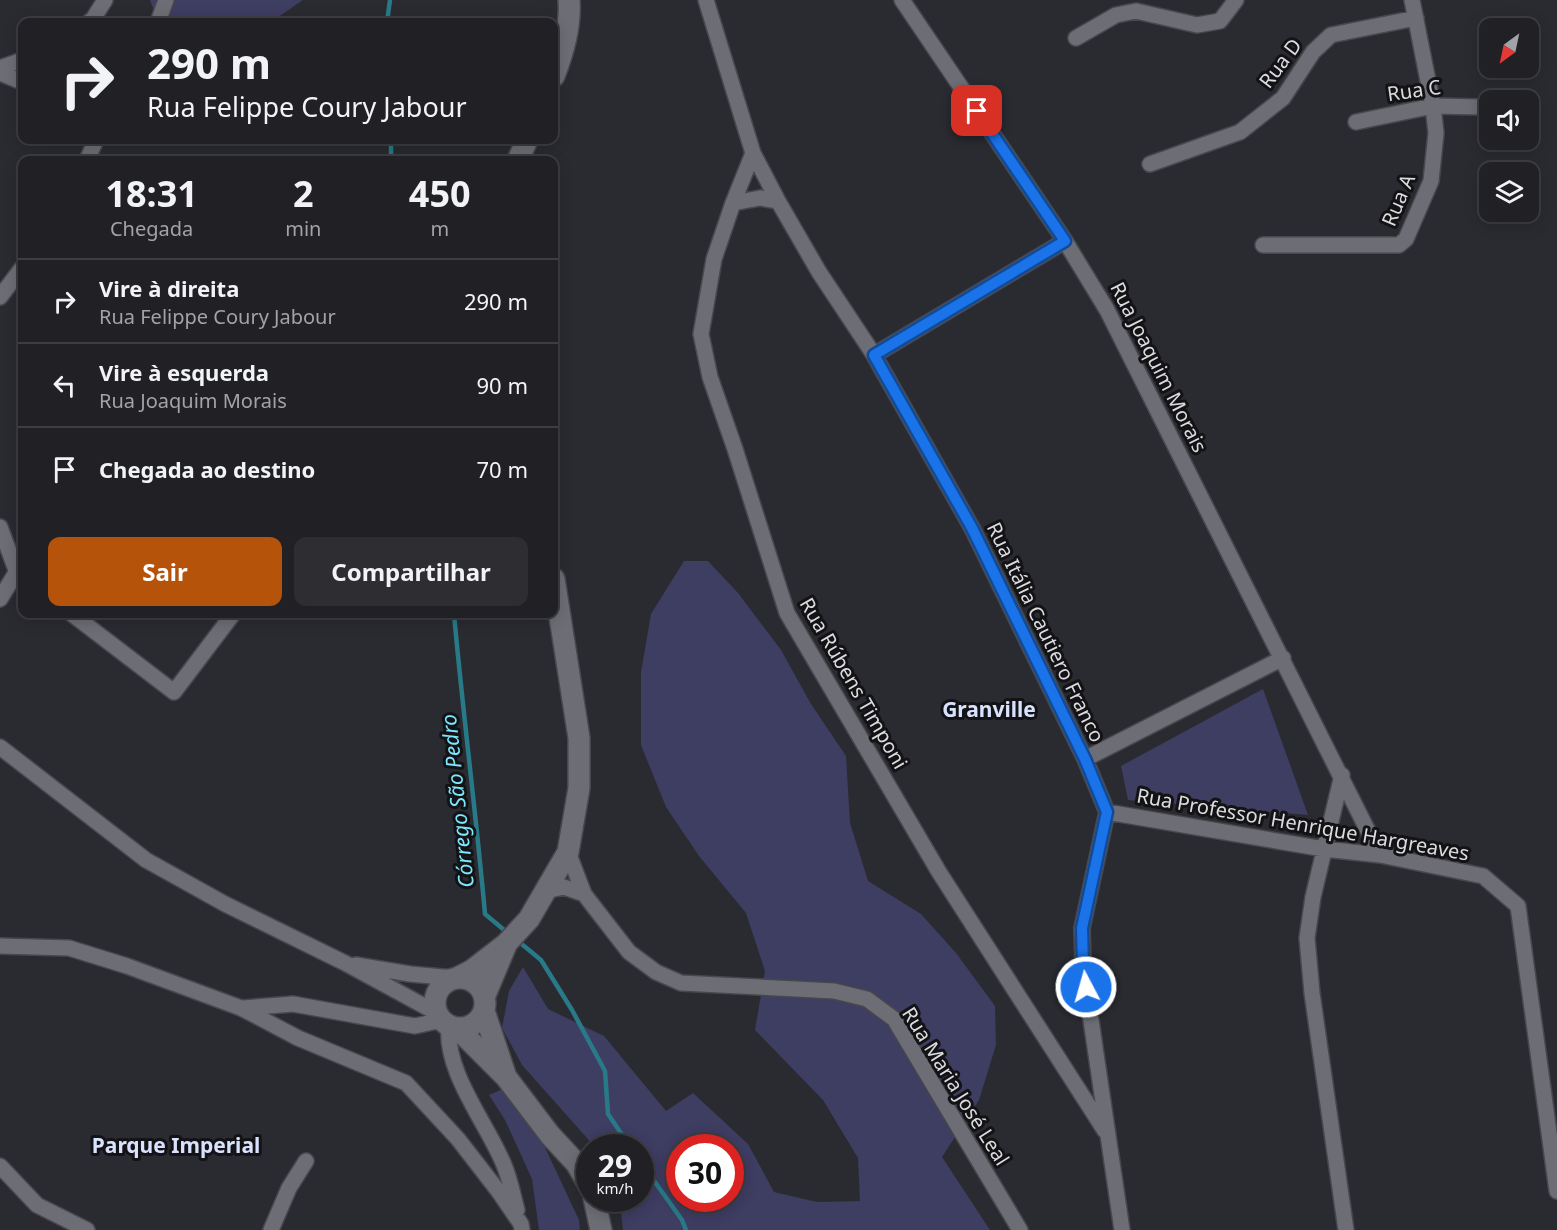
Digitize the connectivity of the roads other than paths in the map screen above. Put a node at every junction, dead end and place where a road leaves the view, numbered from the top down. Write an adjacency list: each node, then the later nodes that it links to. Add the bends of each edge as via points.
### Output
1 (105, 0): 8 (street)
2 (166, 0): 9 (street)
3 (569, 0): 13 (main road, via 570,13)
4 (706, 0): 19 (street, Rua Itália Cautiero Franco)
5 (902, 0): 23 (street, Rua Joaquim Morais)
6 (1236, 0): 11 (street, via 1220,21 1197,25 1136,11 1116,15)
7 (1412, 0): 10 (street, Rua A)
8 (94, 18)
9 (159, 18)
10 (1416, 18): 16 (street, Rua A); 20 (street, Rua D, via 1331,35 1313,52 1283,99 1240,132)
11 (1076, 38)
12 (18, 62): 14 (street)
13 (558, 64)
14 (0, 71): 15 (street)
15 (18, 80)
16 (1433, 106): 17 (street, Rua C); 18 (street, Rua C); 24 (street, Rua A, via 1436,133 1431,181 1400,245)
17 (1479, 107)
18 (1356, 122)
19 (753, 153): 21 (street, Rua Itália Cautiero Franco); 22 (street, Rua Rúbens Timponi)
20 (1150, 165)
21 (778, 201): 22 (street, via 760,198); 27 (street, Rua Itália Cautiero Franco)
22 (733, 203): 53 (street, Rua Rúbens Timponi, via 714,259 701,334 710,377 787,613 939,873)
23 (1065, 241): 27 (street); 35 (street, Rua Joaquim Morais, via 1107,310)
24 (1263, 245)
25 (18, 273): 26 (street)
26 (0, 297)
27 (874, 355): 37 (street, Rua Itália Cautiero Franco, via 972,528)
28 (0, 527): 29 (street)
29 (18, 566)
30 (18, 573): 31 (street)
31 (0, 599)
32 (558, 604): 41 (main road, via 579,738 579,788)
33 (77, 618): 34 (street, via 174,692)
34 (230, 618)
35 (1283, 658): 37 (street); 38 (street, Rua Joaquim Morais)
36 (0, 747): 47 (street, via 146,860)
37 (1085, 759): 39 (street, Rua Itália Cautiero Franco)
38 (1342, 775): 40 (street); 42 (street, Rua Joaquim Morais)
39 (1107, 812): 40 (street, Rua Professor Henrique Hargreaves); 53 (street, via 1082,928 1083,966)
40 (1324, 849): 42 (street, Rua Professor Henrique Hargreaves); 65 (street, via 1307,938)
41 (568, 852): 43 (main road); 44 (street, Rua Maria José Leal)
42 (1380, 855): 57 (street, Rua Professor Henrique Hargreaves, via 1483,876 1518,906)
43 (545, 891): 44 (street, via 564,887); 45 (main road, via 529,919)
44 (584, 894): 63 (street, Rua Maria José Leal, via 629,952 656,972 681,983 834,992 867,999 894,1018)
45 (507, 944): 48 (main road); 49 (main road)
46 (0, 946): 50 (street, via 69,948)
47 (345, 963): 48 (street); 51 (street)
48 (457, 977): 49 (main road, via 475,982); 51 (main road, via 439,988 436,996)
49 (485, 1003): 51 (main road, via 473,1024 465,1028); 52 (main road)
50 (241, 1008): 51 (street, via 293,1004 415,1026); 59 (street, via 298,1038 406,1083 458,1139)
51 (446, 1022): 52 (main road); 59 (street, via 453,1060 504,1165)
52 (506, 1077): 55 (main road)
53 (1108, 1136): 64 (street)
54 (306, 1161): 61 (street)
55 (576, 1163)
56 (0, 1166): 60 (street, via 38,1205)
57 (1557, 1191)
58 (597, 1212): 62 (main road)
59 (522, 1227)
60 (87, 1230)
61 (271, 1230)
62 (601, 1230)
63 (1020, 1230)
64 (1122, 1230)
65 (1346, 1230)

